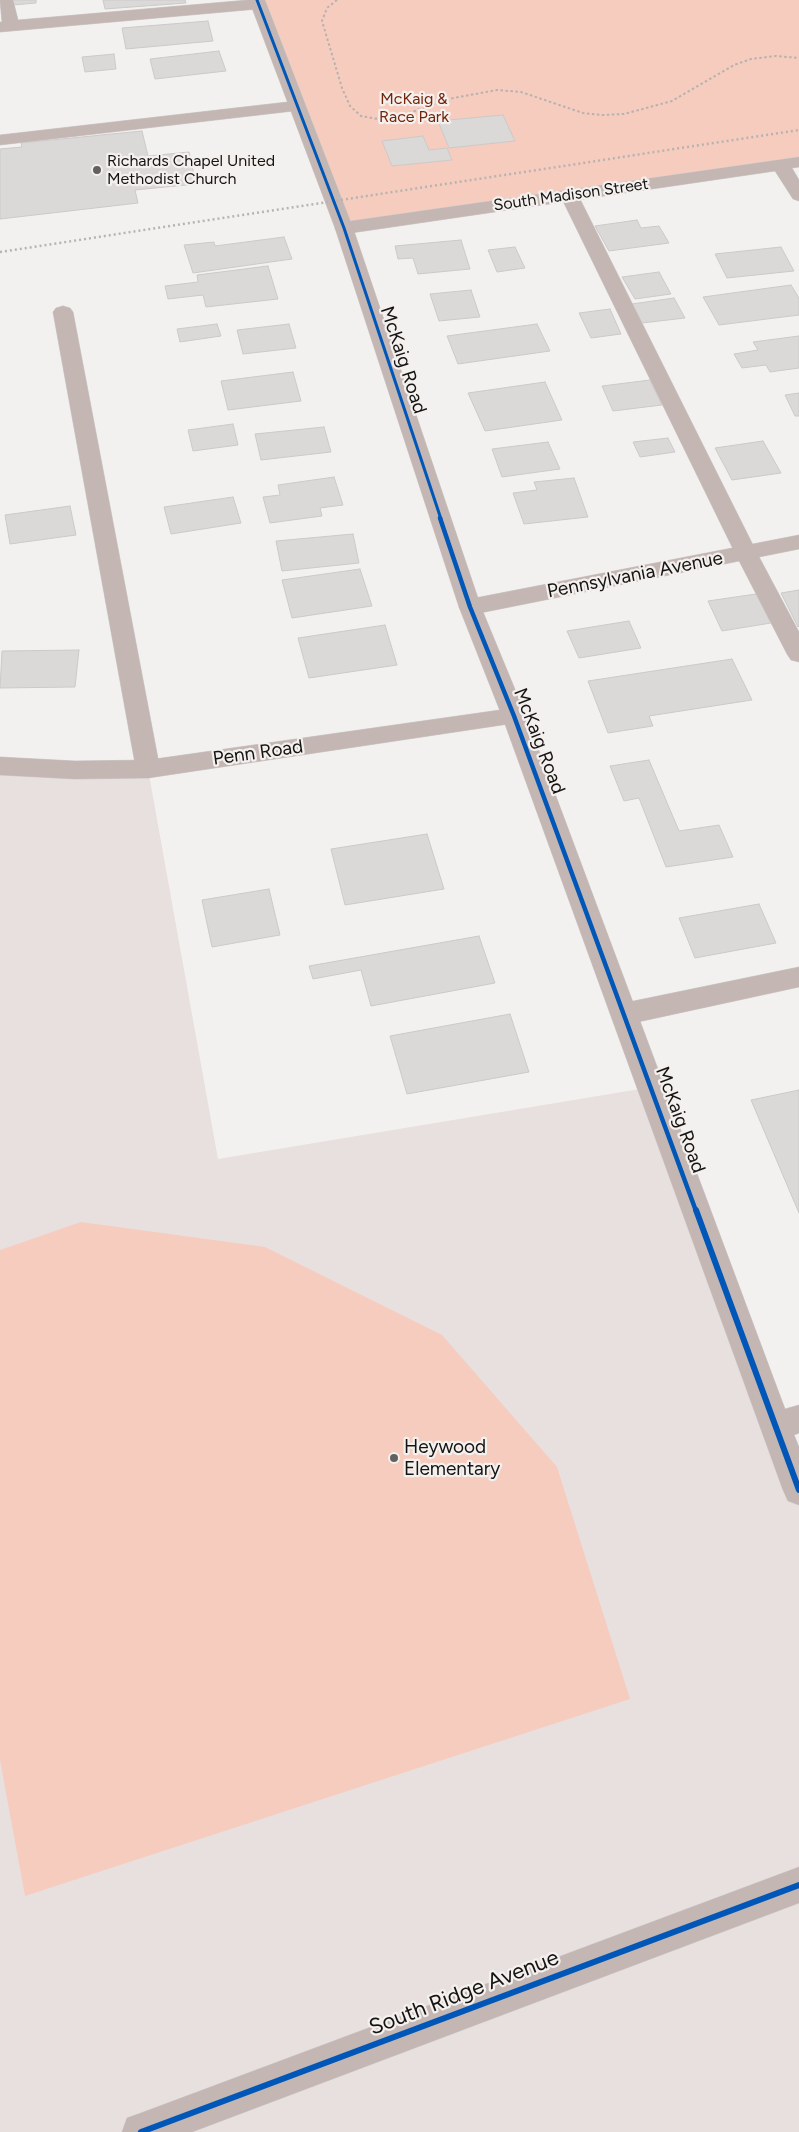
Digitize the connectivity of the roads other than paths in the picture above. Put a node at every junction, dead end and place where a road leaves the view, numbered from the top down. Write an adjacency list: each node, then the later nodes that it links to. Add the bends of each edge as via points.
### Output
1 (6, 0): 3 (street)
2 (257, 2): 3 (street); 4 (street, McKaig Road)
3 (6, 27)
4 (296, 106): 5 (street); 10 (street, McKaig Road)
5 (0, 140)
6 (799, 162): 7 (street, South Madison Street)
7 (780, 164): 8 (street, South Madison Street); 9 (street)
8 (569, 195): 10 (street, South Madison Street); 13 (street)
9 (799, 195)
10 (344, 228): 14 (street, McKaig Road)
11 (62, 312): 18 (street)
12 (799, 542): 13 (street, Pennsylvania Avenue)
13 (746, 553): 14 (street, Pennsylvania Avenue); 15 (street)
14 (470, 607): 16 (street, McKaig Road)
15 (799, 654)
16 (514, 716): 18 (street, Penn Road); 20 (street, McKaig Road)
17 (0, 766): 18 (street, Penn Road)
18 (148, 769)
19 (799, 977): 20 (street)
20 (624, 1014): 21 (street, McKaig Road)
21 (788, 1422): 22 (street, McKaig Road)
22 (799, 1490)
23 (799, 1885): 24 (street, South Ridge Avenue)
24 (141, 2132)

